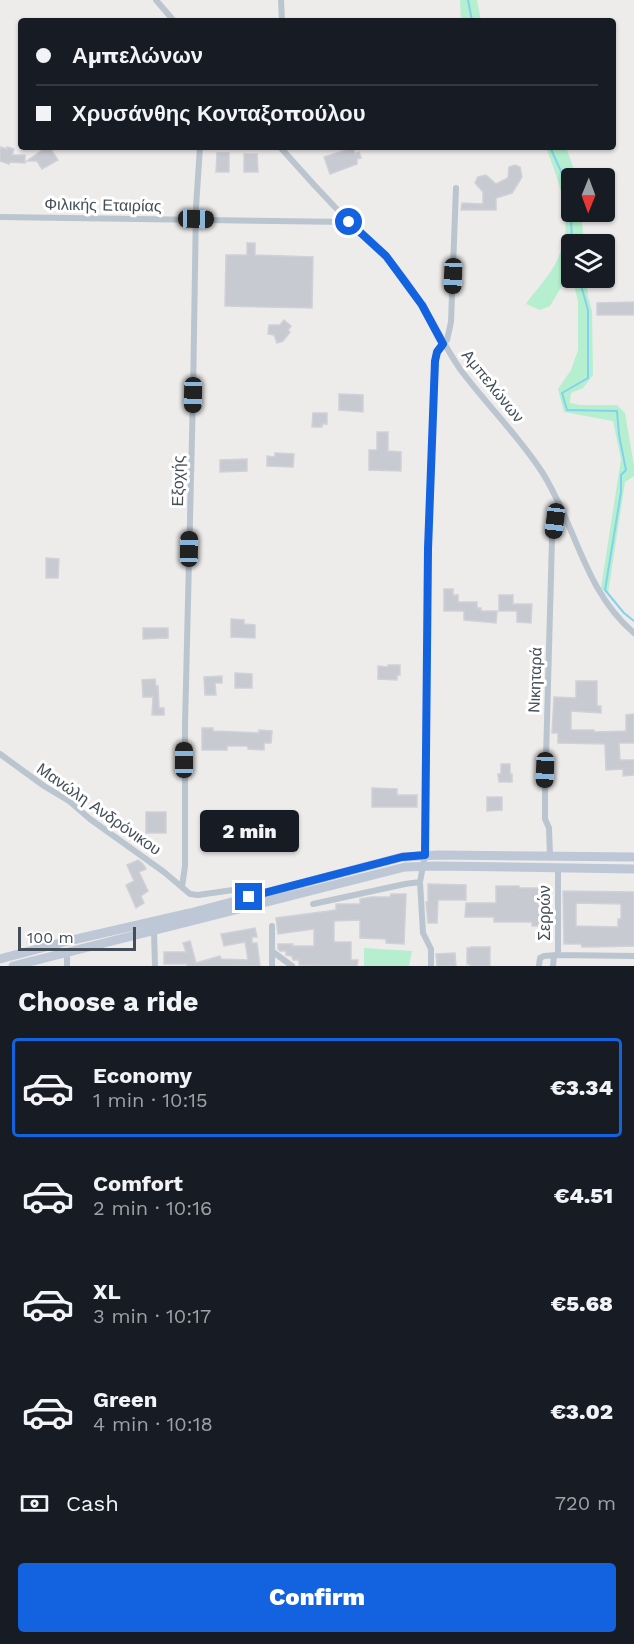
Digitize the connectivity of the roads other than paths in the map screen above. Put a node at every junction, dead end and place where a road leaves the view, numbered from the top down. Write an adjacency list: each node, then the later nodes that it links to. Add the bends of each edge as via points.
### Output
1 (156, 0): 3 (street)
2 (281, 0): 4 (street)
3 (171, 18)
4 (282, 18)
5 (200, 150): 9 (street, Εξοχής)
6 (283, 150): 10 (street, Αμπελώνων)
7 (456, 188): 11 (street, via 451,322)
8 (0, 217): 9 (street, Φιλικής Εταιρίας)
9 (196, 219): 10 (street, Φιλικής Εταιρίας); 22 (street, Εξοχής)
10 (349, 222): 11 (street, Αμπελώνων, via 386,256 422,305)
11 (443, 344): 12 (street, Αμπελώνων, via 524,447); 15 (street, via 435,361 428,549)
12 (559, 504): 13 (street, Αμπελώνων, via 600,593); 16 (street, Νικηταρά, via 552,539 544,794)
13 (634, 633)
14 (0, 754): 22 (street, Μανώλη Ανδρόνικου)
15 (425, 855): 16 (main road); 18 (street); 23 (main road, via 402,857)
16 (550, 856): 17 (main road)
17 (634, 857)
18 (423, 866): 19 (main road); 21 (street); 26 (main road, via 390,870)
19 (558, 867): 20 (main road); 29 (street, Σερρών)
20 (634, 869)
21 (420, 882): 24 (street); 37 (street, via 423,933 430,949)
22 (182, 887): 23 (street, via 194,895 240,890)
23 (249, 897): 31 (main road)
24 (313, 904)
25 (272, 926): 27 (street)
26 (154, 931): 28 (main road); 34 (street)
27 (273, 952): 35 (street); 36 (street)
28 (67, 953): 32 (main road); 33 (street)
29 (556, 955): 30 (street); 38 (street, Σερρών, via 540,958); 39 (street, Σερρών)
30 (634, 956)
31 (0, 959)
32 (13, 966)
33 (67, 966)
34 (155, 966)
35 (272, 966)
36 (292, 966)
37 (431, 966)
38 (539, 966)
39 (553, 966)

